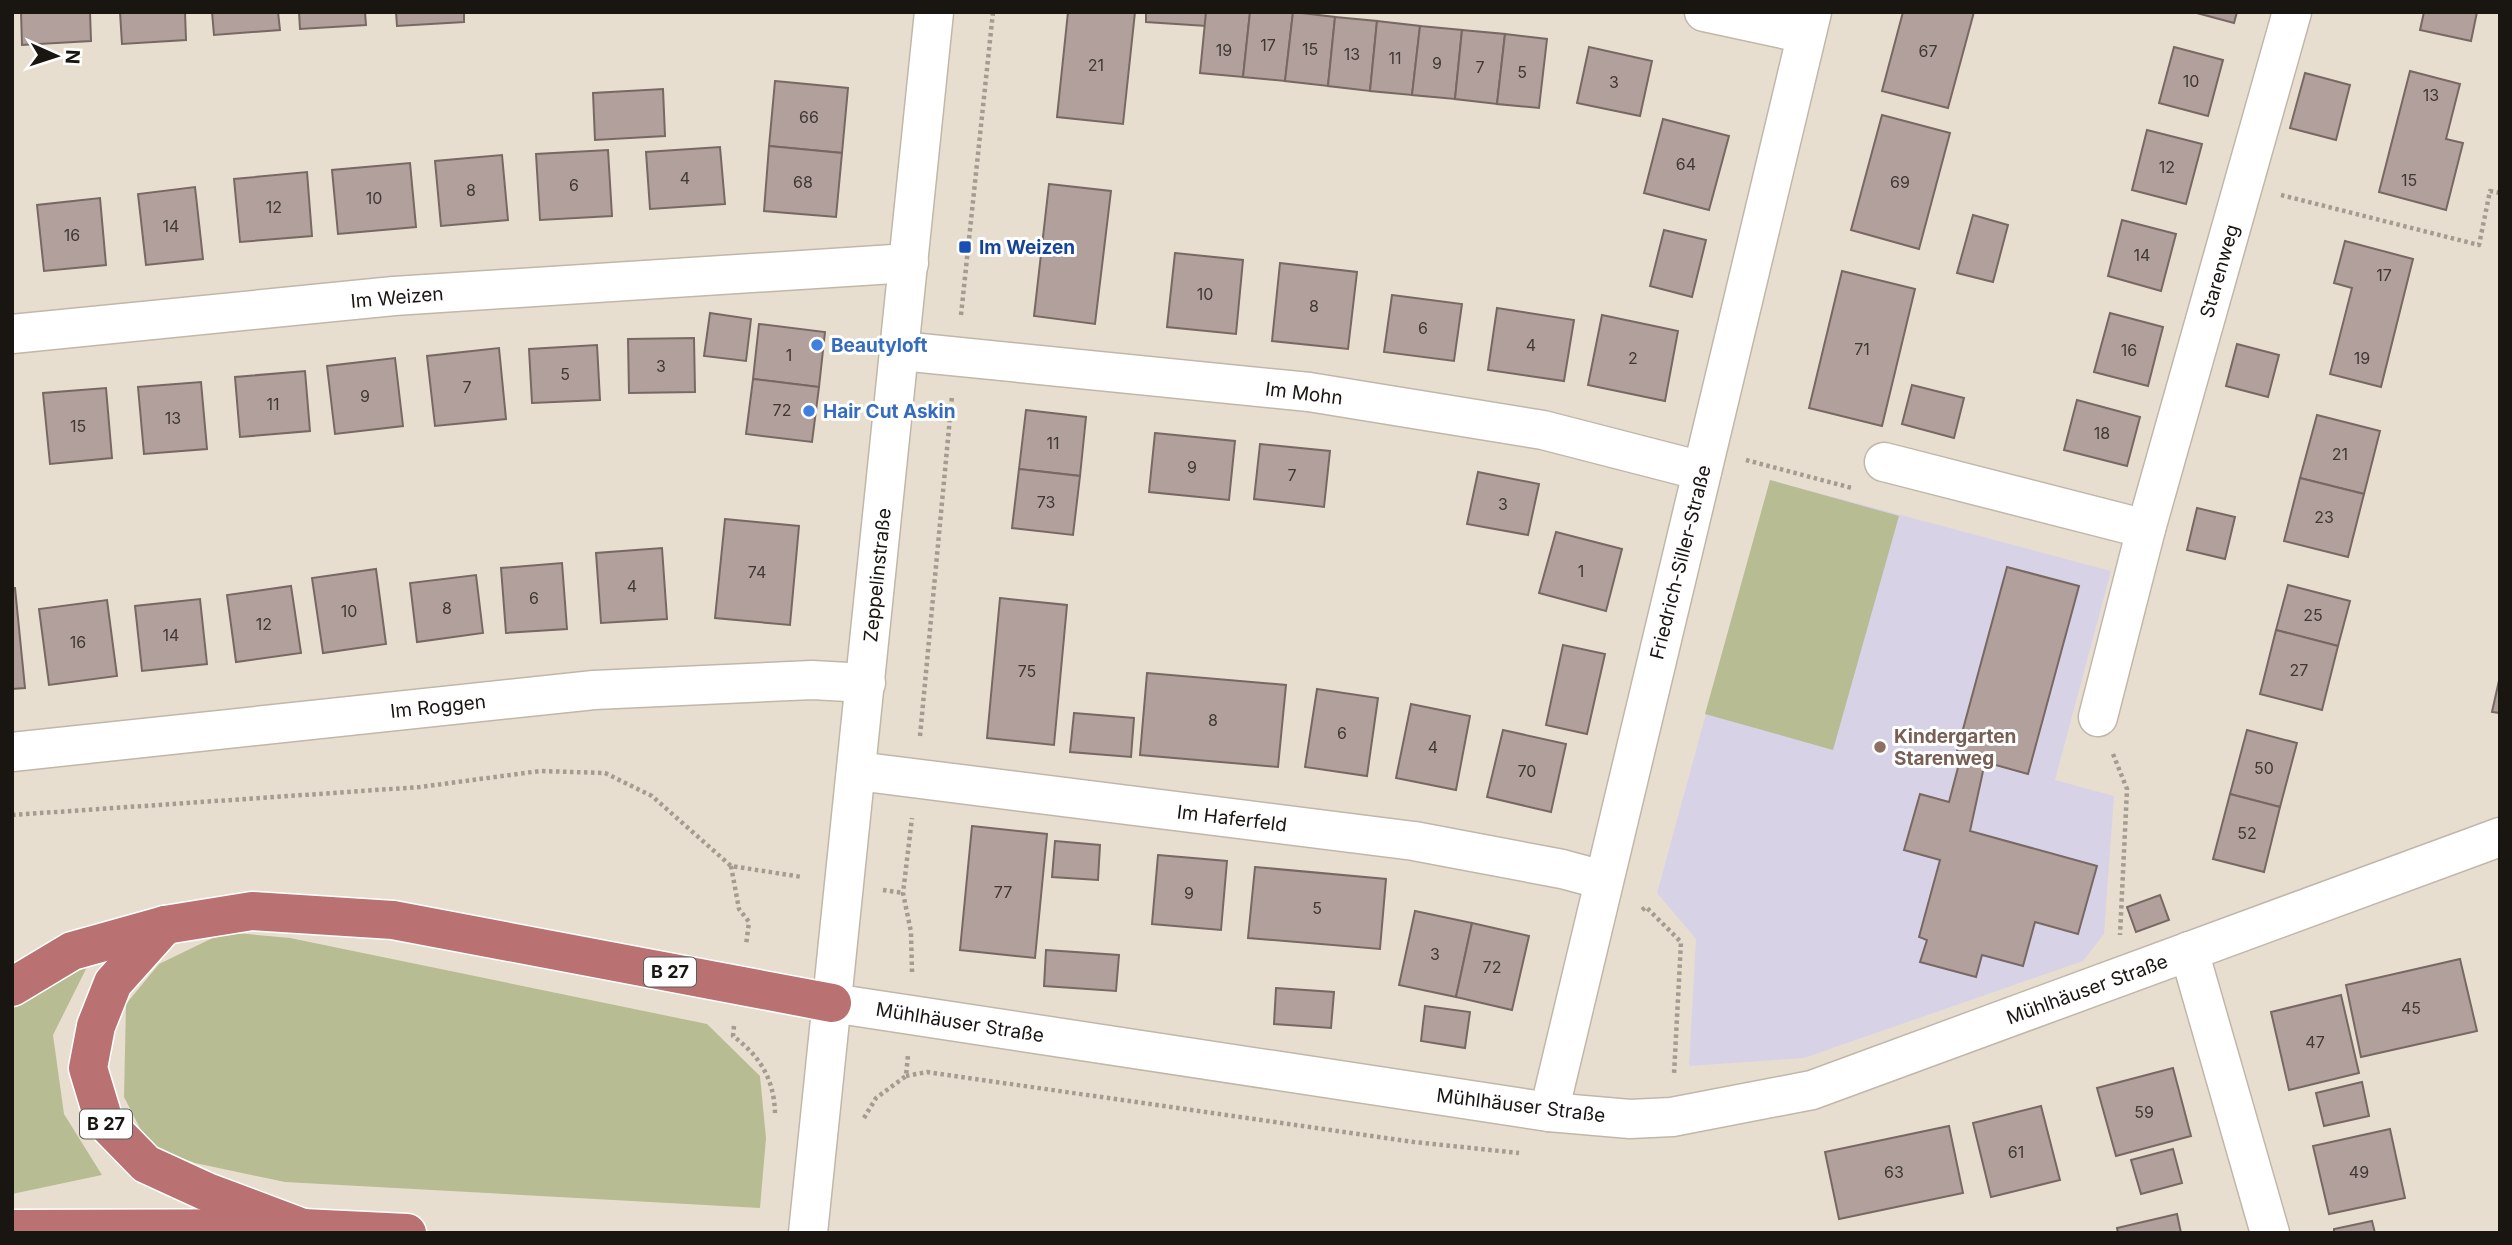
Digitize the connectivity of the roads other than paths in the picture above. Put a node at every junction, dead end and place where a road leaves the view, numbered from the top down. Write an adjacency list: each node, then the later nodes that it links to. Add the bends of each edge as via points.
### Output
1 (934, 12): 5 (street, Zeppelinstraße)
2 (1704, 12): 4 (street)
3 (2292, 12): 10 (street, Starenweg)
4 (1809, 23): 9 (street, Friedrich-Siller-Straße)
5 (909, 263): 6 (street, Im Weizen, via 394,296); 7 (street, Zeppelinstraße)
6 (12, 334)
7 (901, 351): 9 (street, Im Mohn, via 1323,394 1543,430); 11 (street, Zeppelinstraße)
8 (1884, 462): 10 (street)
9 (1702, 471): 16 (street, Friedrich-Siller-Straße)
10 (2146, 530): 12 (street, Starenweg)
11 (866, 683): 13 (street, Im Roggen, via 812,680 594,690); 14 (street, Zeppelinstraße)
12 (2098, 718)
13 (12, 752)
14 (858, 771): 16 (street, Im Haferfeld, via 1414,841); 20 (street, Zeppelinstraße)
15 (2500, 837): 18 (street, Mühlhäuser Straße)
16 (1603, 880): 21 (street, Friedrich-Siller-Straße)
17 (165, 925): 19 (highway, B 27, via 72,951); 20 (highway, B 27, via 253,911 393,920); 22 (highway, B 27, via 113,983 96,1026 88,1068 104,1121 146,1164)
18 (2189, 951): 21 (street, Mühlhäuser Straße, via 1812,1090 1672,1117 1630,1119); 26 (street, Mühlhäuser Straße)
19 (12, 987)
20 (832, 1003): 21 (street, Mühlhäuser Straße); 25 (street, Zeppelinstraße)
21 (1549, 1112)
22 (303, 1228): 23 (highway, B 27); 24 (highway, B 27)
23 (12, 1229)
24 (407, 1233)
25 (808, 1233)
26 (2270, 1233)

